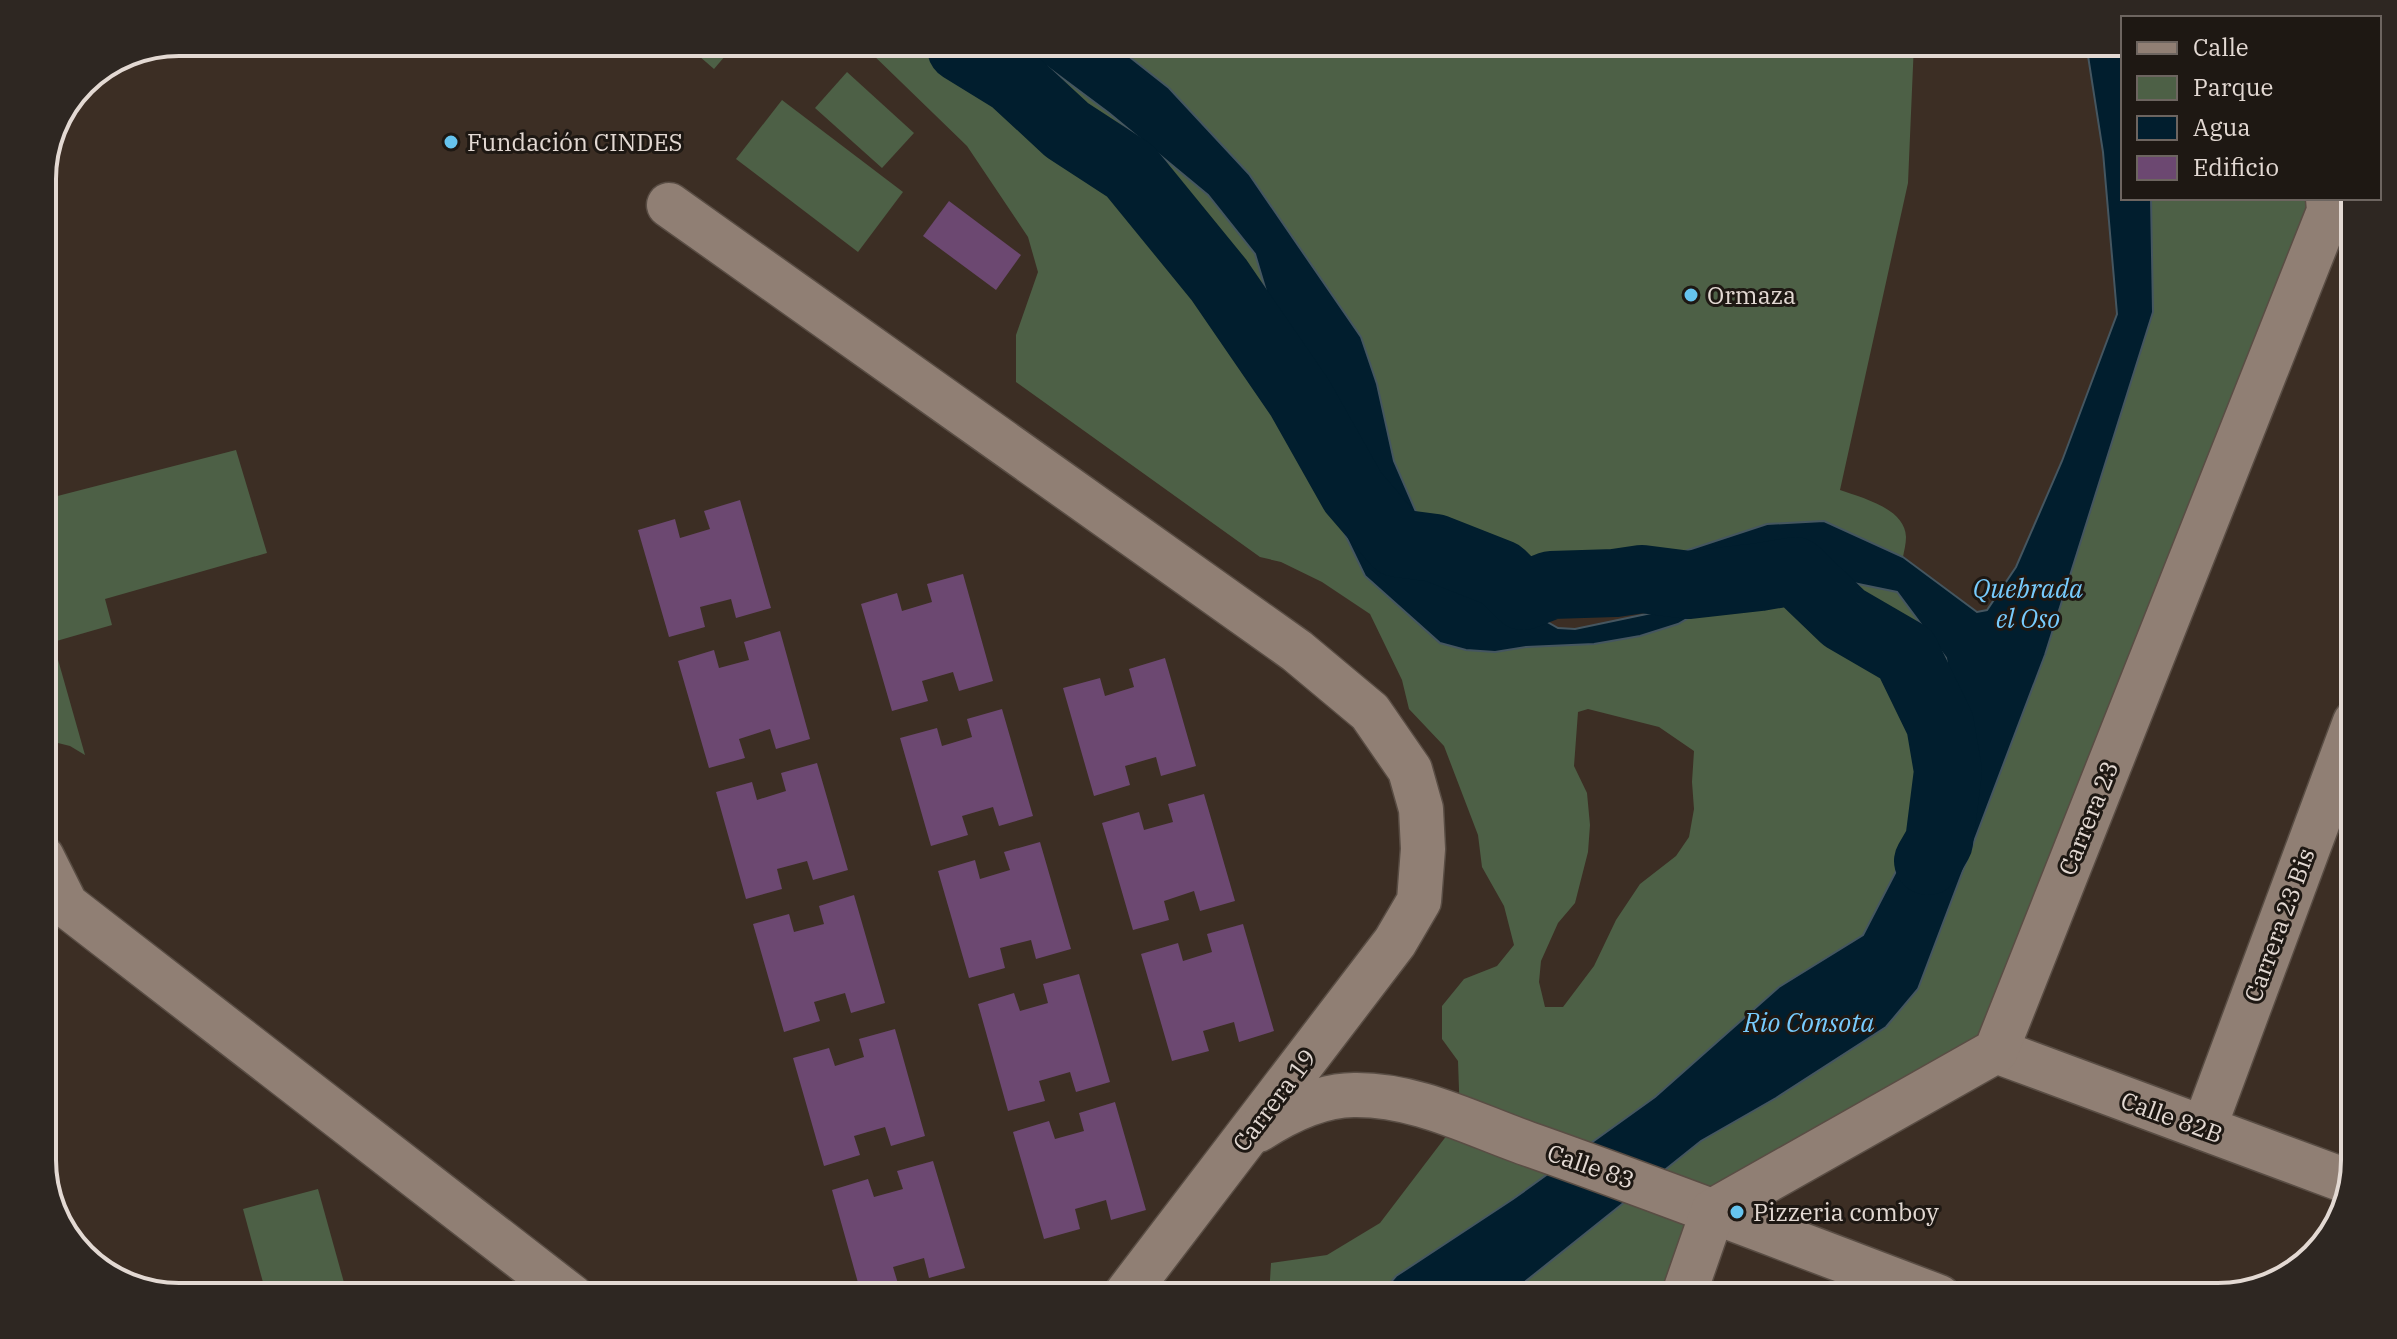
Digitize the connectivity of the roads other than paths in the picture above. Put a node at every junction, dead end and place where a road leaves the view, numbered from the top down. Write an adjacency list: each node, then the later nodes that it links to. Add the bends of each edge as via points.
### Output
1 (669, 205): 7 (street, Carrera 19, via 1297,651 1370,712 1410,770 1421,809 1419,901 1395,942)
2 (2337, 208): 5 (street, Carrera 23)
3 (2341, 760): 6 (street, Carrera 23 Bis)
4 (56, 885): 10 (street, via 66,905)
5 (1996, 1051): 6 (street, Calle 82B); 9 (street)
6 (2204, 1128): 8 (street, Calle 82B)
7 (1243, 1140): 9 (street, Calle 83, via 1305,1105 1353,1095 1406,1099); 11 (street, Carrera 19)
8 (2340, 1178)
9 (1694, 1204): 12 (street); 13 (street, Calle 83)
10 (554, 1283)
11 (1135, 1283)
12 (1685, 1283)
13 (1902, 1283)

